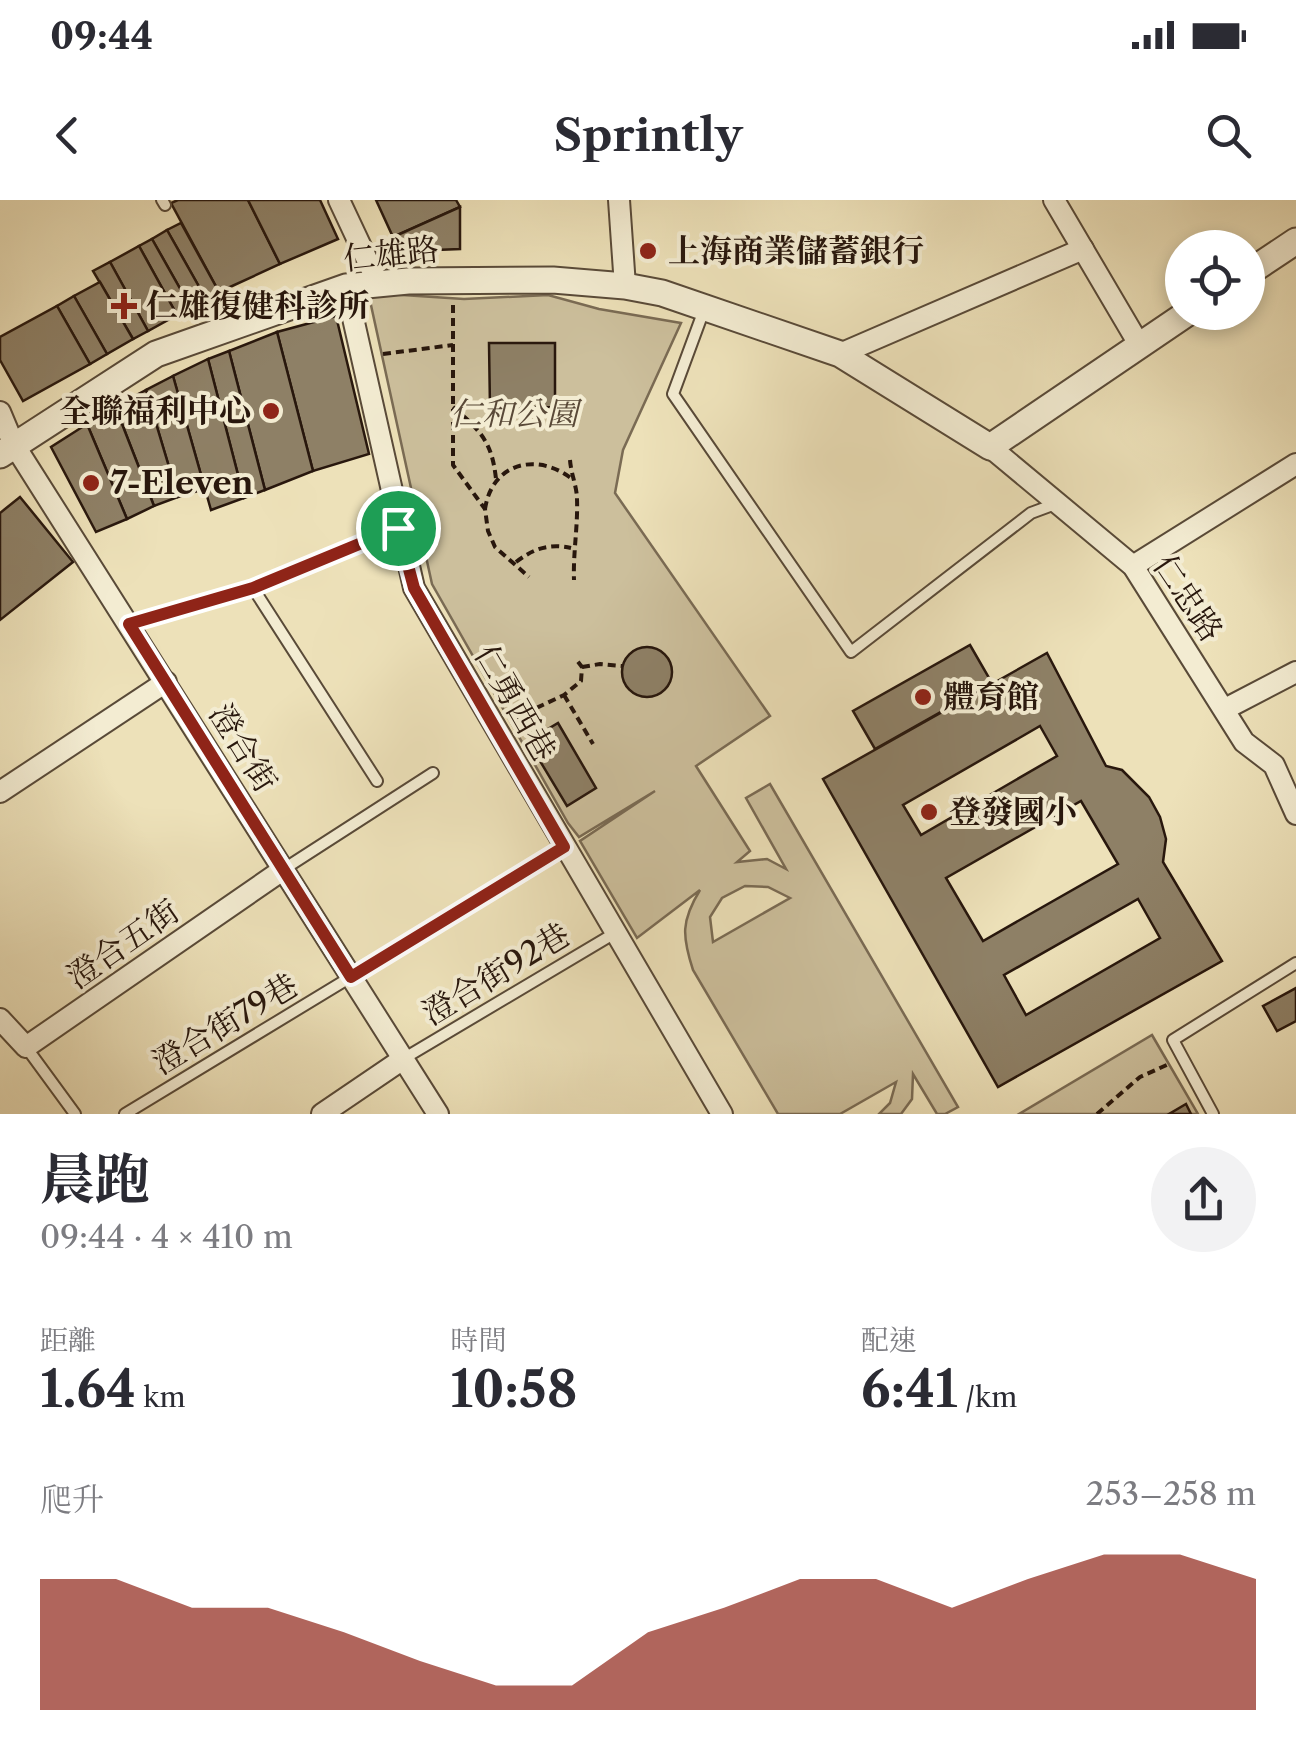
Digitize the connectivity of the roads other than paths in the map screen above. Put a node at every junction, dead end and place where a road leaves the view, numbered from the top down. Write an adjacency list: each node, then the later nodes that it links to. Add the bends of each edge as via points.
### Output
1 (339, 200): 7 (street)
2 (619, 200): 8 (street)
3 (1054, 200): 5 (street)
4 (1296, 241): 6 (street)
5 (1083, 249): 12 (street); 13 (street)
6 (1265, 262)
7 (378, 283): 8 (street, 仁雄路); 9 (street, 仁雄路)
8 (625, 286): 10 (street, 仁雄路)
9 (346, 287): 16 (street, 仁雄路, via 156,354); 19 (street, 仁勇西巷)
10 (706, 306): 13 (street, 仁雄路); 18 (lane, via 673,394 851,652 1031,513)
11 (1165, 329): 12 (street)
12 (1140, 346): 15 (street)
13 (840, 354): 15 (street, 仁雄路)
14 (0, 412): 16 (street, 澄合街)
15 (990, 447): 18 (street, 仁忠路)
16 (7, 449): 22 (street, 澄合街)
17 (1296, 464): 20 (street)
18 (1058, 503): 20 (street, 仁忠路)
19 (398, 528): 21 (lane); 30 (street, 仁勇西巷, via 414,588)
20 (1133, 566): 25 (street, 仁忠路)
21 (253, 588): 22 (lane); 27 (lane)
22 (129, 624): 24 (street, 澄合街)
23 (1296, 672): 25 (street)
24 (166, 682): 28 (street); 31 (street, 澄合街)
25 (1226, 710): 29 (street, 仁忠路, via 1244,742 1274,765)
26 (433, 773): 31 (lane)
27 (377, 781)
28 (0, 792)
29 (1296, 814)
30 (564, 847): 32 (street, 仁勇西巷); 34 (lane, 澄合街79巷)
31 (284, 868): 34 (street, 澄合街); 36 (street, 澄合五街)
32 (615, 933): 37 (lane, 澄合街92巷); 42 (street, 仁勇西巷)
33 (1296, 963): 43 (lane, via 1172,1040)
34 (351, 977): 37 (street, 澄合街); 39 (lane, 澄合街79巷)
35 (0, 1019): 36 (street)
36 (26, 1047): 38 (lane)
37 (403, 1059): 40 (street); 41 (street, 澄合街)
38 (74, 1114)
39 (126, 1114)
40 (322, 1114)
41 (438, 1114)
42 (722, 1114)
43 (1213, 1114)

